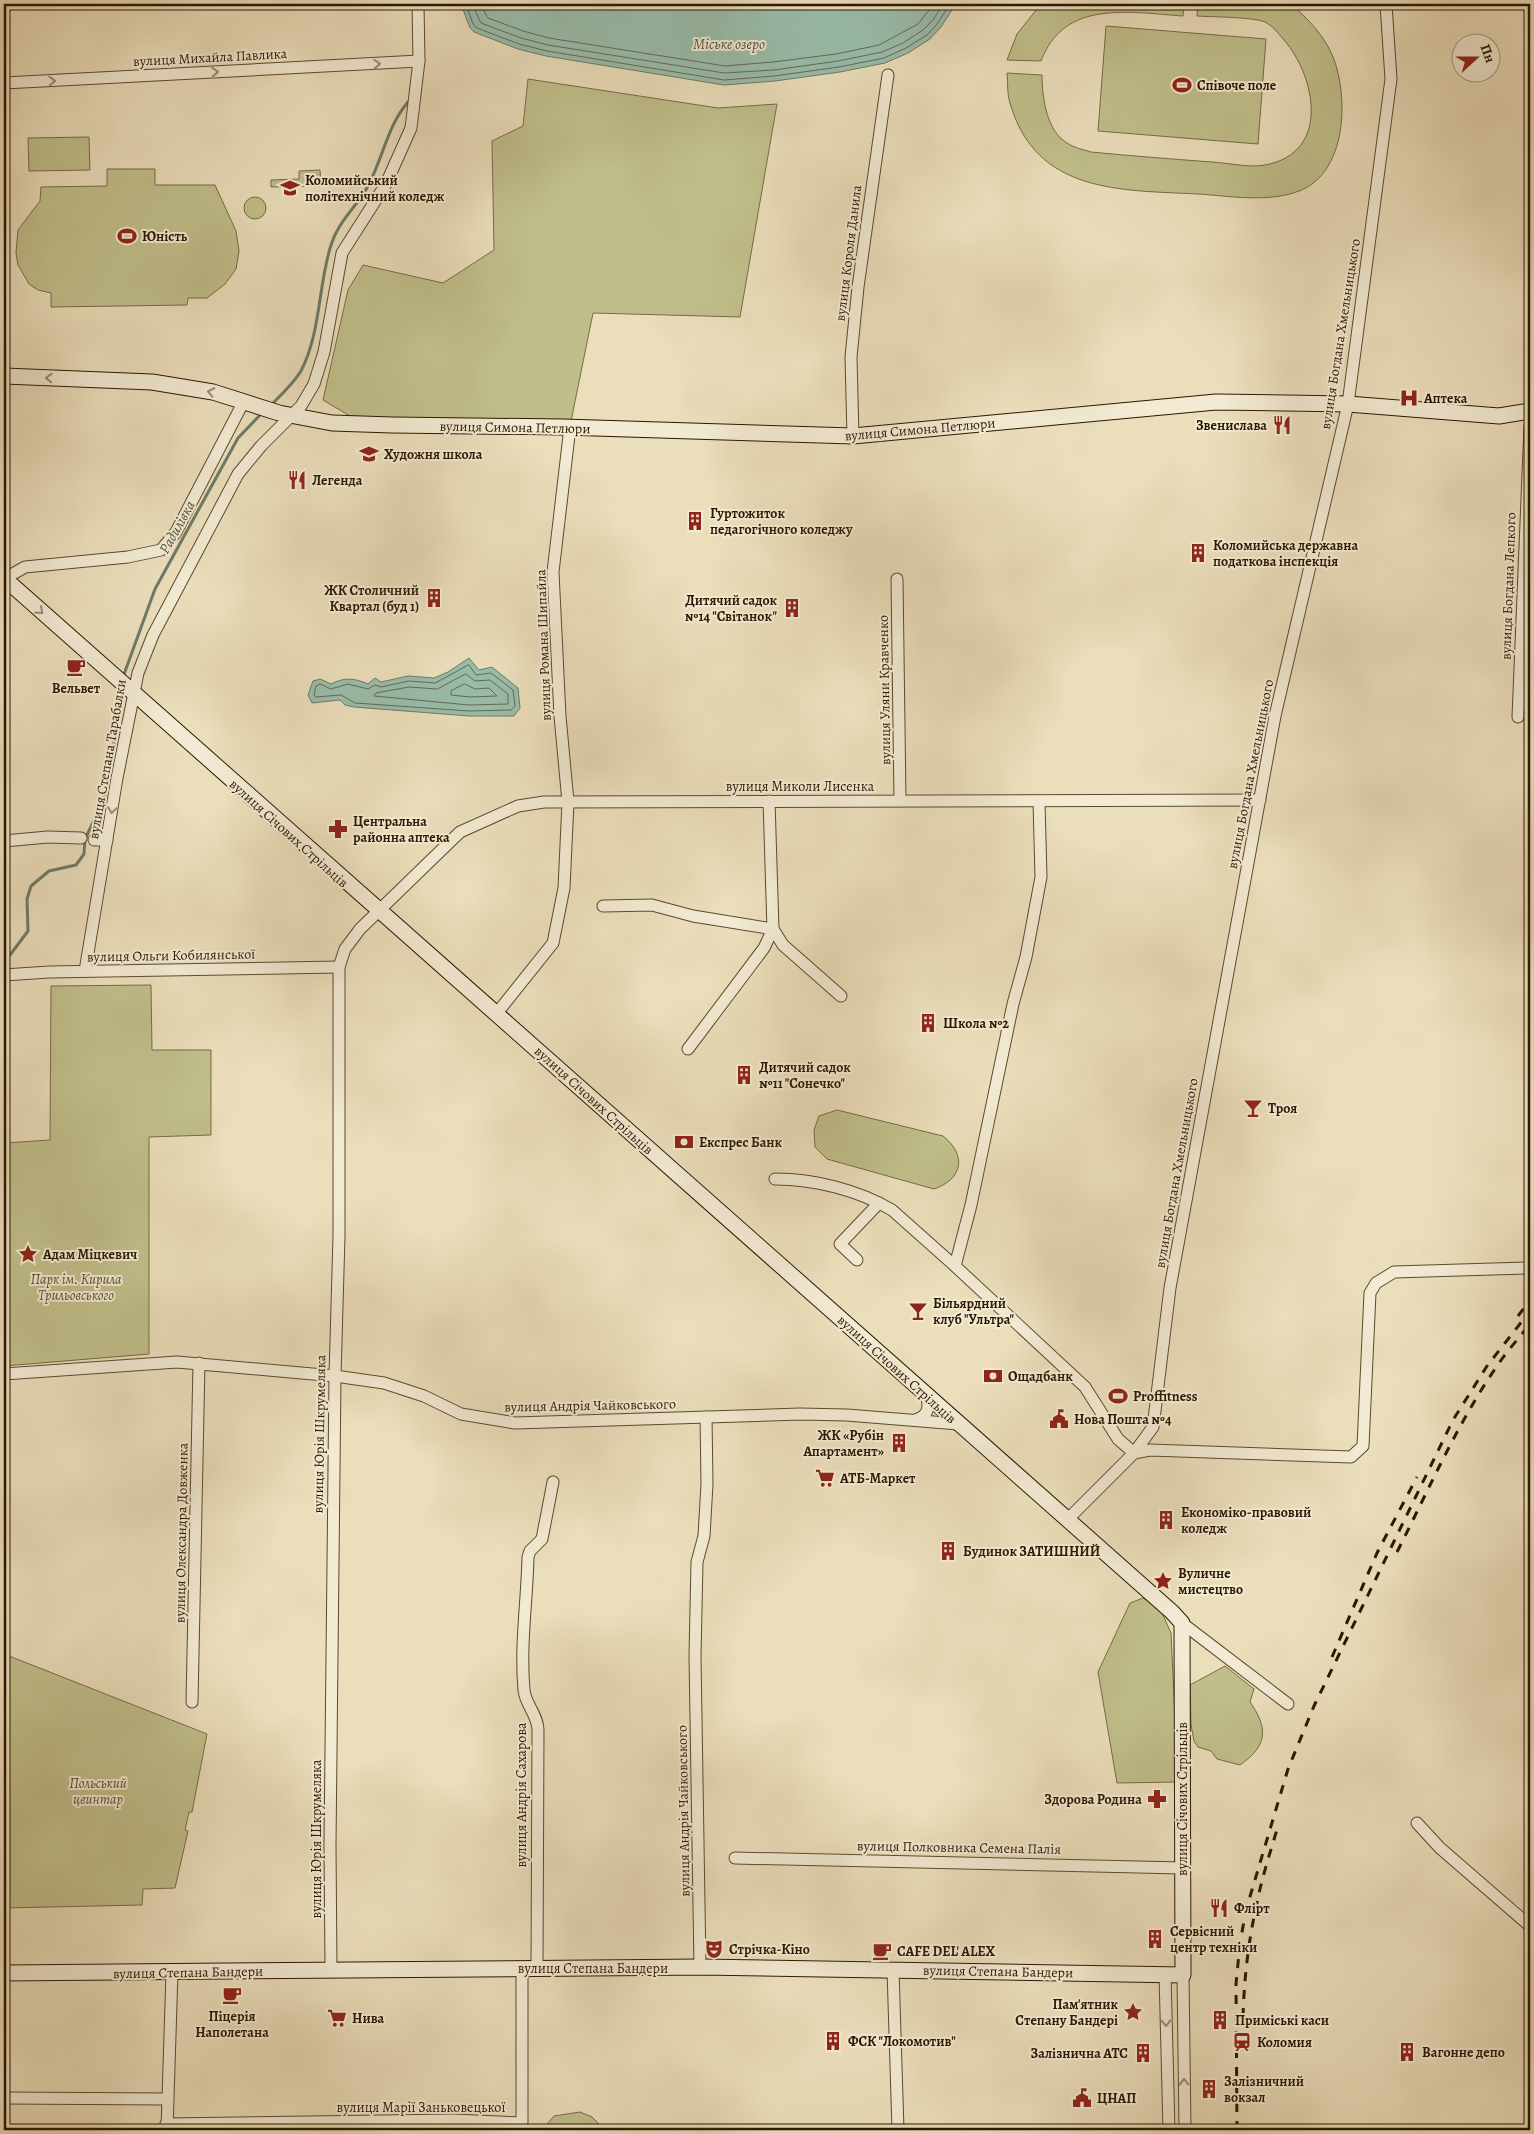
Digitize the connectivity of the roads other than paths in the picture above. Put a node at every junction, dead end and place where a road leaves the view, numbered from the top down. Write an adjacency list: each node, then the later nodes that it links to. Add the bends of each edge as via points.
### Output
1 (418, 4): 3 (street)
2 (1386, 4): 8 (street, вулиця Богдана Хмельницького, via 1391,79)
3 (419, 61): 5 (street, вулиця Михайла Павлика, one-way to 3); 10 (street, вулиця Степана Тарабалки, via 414,115 406,142 386,184 342,253 337,292 318,372 307,398)
4 (888, 75): 13 (street, вулиця Короля Данила, via 851,357)
5 (4, 83)
6 (4, 376): 7 (street, one-way to 6, via 213,392 152,382)
7 (251, 403): 10 (street, вулиця Симона Петлюри); 14 (street, via 176,532 161,550 128,557 25,567)
8 (1348, 404): 9 (street, вулиця Симона Петлюри, via 1490,415); 13 (street, вулиця Симона Петлюри, via 1216,402); 19 (street, вулиця Богдана Хмельницького, via 1274,716)
9 (1530, 411)
10 (286, 414): 12 (street, вулиця Симона Петлюри, via 332,423); 16 (street, вулиця Степана Тарабалки, via 238,474 153,634 138,673)
11 (1530, 426): 17 (street, вулиця Богдана Лепкого)
12 (570, 427): 13 (street, вулиця Симона Петлюри); 21 (street, вулиця Романа Шипайла, via 553,572)
13 (853, 436)
14 (4, 578): 16 (street, вулиця Січових Стрільців, one-way to 16)
15 (898, 579): 18 (street, вулиця Уляни Кравченко)
16 (126, 687): 25 (street, вулиця Степана Тарабалки, one-way to 25); 28 (street, вулиця Січових Стрільців)
17 (1518, 717)
18 (900, 800): 20 (street, вулиця Миколи Лисенка); 22 (street, вулиця Миколи Лисенка)
19 (1260, 800): 22 (street, вулиця Миколи Лисенка); 48 (street, вулиця Богдана Хмельницького, via 1170,1288 1153,1427)
20 (769, 801): 21 (street, вулиця Миколи Лисенка); 29 (street)
21 (568, 802): 28 (street, вулиця Миколи Лисенка, via 518,806 460,832); 34 (street, вулиця Романа Шипайла, via 564,888 553,943)
22 (1039, 802): 39 (street, via 1041,877 979,1170)
23 (81, 838): 26 (street, via 48,836)
24 (94, 840): 25 (street)
25 (107, 840): 31 (street, вулиця Степана Тарабалки)
26 (4, 841)
27 (603, 906): 29 (street, via 652,906)
28 (377, 910): 30 (street, вулиця Юрія Шкрумеляка, via 345,949); 34 (street, вулиця Січових Стрільців)
29 (773, 929): 33 (street, via 783,945); 35 (street, via 764,948)
30 (340, 967): 31 (street, вулиця Ольги Кобилянської); 43 (street, вулиця Юрія Шкрумеляка)
31 (86, 971): 32 (street, вулиця Ольги Кобилянської)
32 (4, 975)
33 (840, 996)
34 (496, 1013): 44 (street, вулиця Січових Стрільців)
35 (688, 1048)
36 (775, 1179): 37 (street, via 818,1183)
37 (879, 1203): 38 (street, via 840,1244); 39 (street, via 892,1210)
38 (857, 1260)
39 (955, 1266): 48 (street, via 1085,1387 1118,1438)
40 (1530, 1268): 48 (street, via 1394,1272 1376,1283 1370,1293 1363,1446 1351,1457 1150,1450)
41 (199, 1363): 42 (street, вулиця Андрія Чайковського); 43 (street, вулиця Андрія Чайковського); 52 (street, вулиця Олександра Довженка)
42 (4, 1374)
43 (335, 1376): 45 (street, вулиця Андрія Чайковського, via 384,1383 424,1396 461,1414 515,1424); 62 (street, вулиця Юрія Шкрумеляка)
44 (925, 1393): 46 (street, via 928,1411); 47 (street, вулиця Січових Стрільців)
45 (706, 1417): 46 (street, вулиця Андрія Чайковського, via 800,1414); 59 (street, вулиця Андрія Чайковського, via 706,1501 704,1536 697,1562 695,1656)
46 (915, 1420): 47 (street, вулиця Андрія Чайковського)
47 (958, 1424): 50 (street, вулиця Січових Стрільців)
48 (1134, 1453): 50 (street, вулиця Богдана Хмельницького)
49 (552, 1482): 60 (street, вулиця Андрія Сахарова, via 542,1539 528,1557 524,1691 536,1717 538,1730)
50 (1068, 1519): 51 (street, вулиця Січових Стрільців)
51 (1182, 1623): 53 (street, вулиця Січових Стрільців); 56 (street, вулиця Січових Стрільців)
52 (192, 1702)
53 (1288, 1704)
54 (1417, 1823): 57 (street, via 1440,1848)
55 (735, 1858): 56 (street, вулиця Полковника Семена Палія)
56 (1182, 1868): 66 (street, вулиця Січових Стрільців)
57 (1525, 1916): 58 (street)
58 (1530, 1926)
59 (700, 1967): 60 (street, вулиця Степана Бандери); 61 (street, вулиця Степана Бандери)
60 (529, 1968): 62 (street, вулиця Степана Бандери); 69 (street, вулиця Марії Заньковецької, via 522,2123 453,2120)
61 (893, 1969): 65 (street, вулиця Степана Бандери); 70 (street)
62 (331, 1970): 63 (street, вулиця Степана Бандери)
63 (172, 1972): 64 (street, вулиця Степана Бандери); 68 (street)
64 (4, 1973)
65 (1165, 1974): 66 (street, вулиця Степана Бандери); 71 (street, one-way to 71)
66 (1183, 1975): 72 (street, one-way to 66)
67 (4, 2098): 68 (street)
68 (166, 2099): 69 (street)
69 (166, 2127)
70 (898, 2130)
71 (1169, 2130)
72 (1185, 2130)

